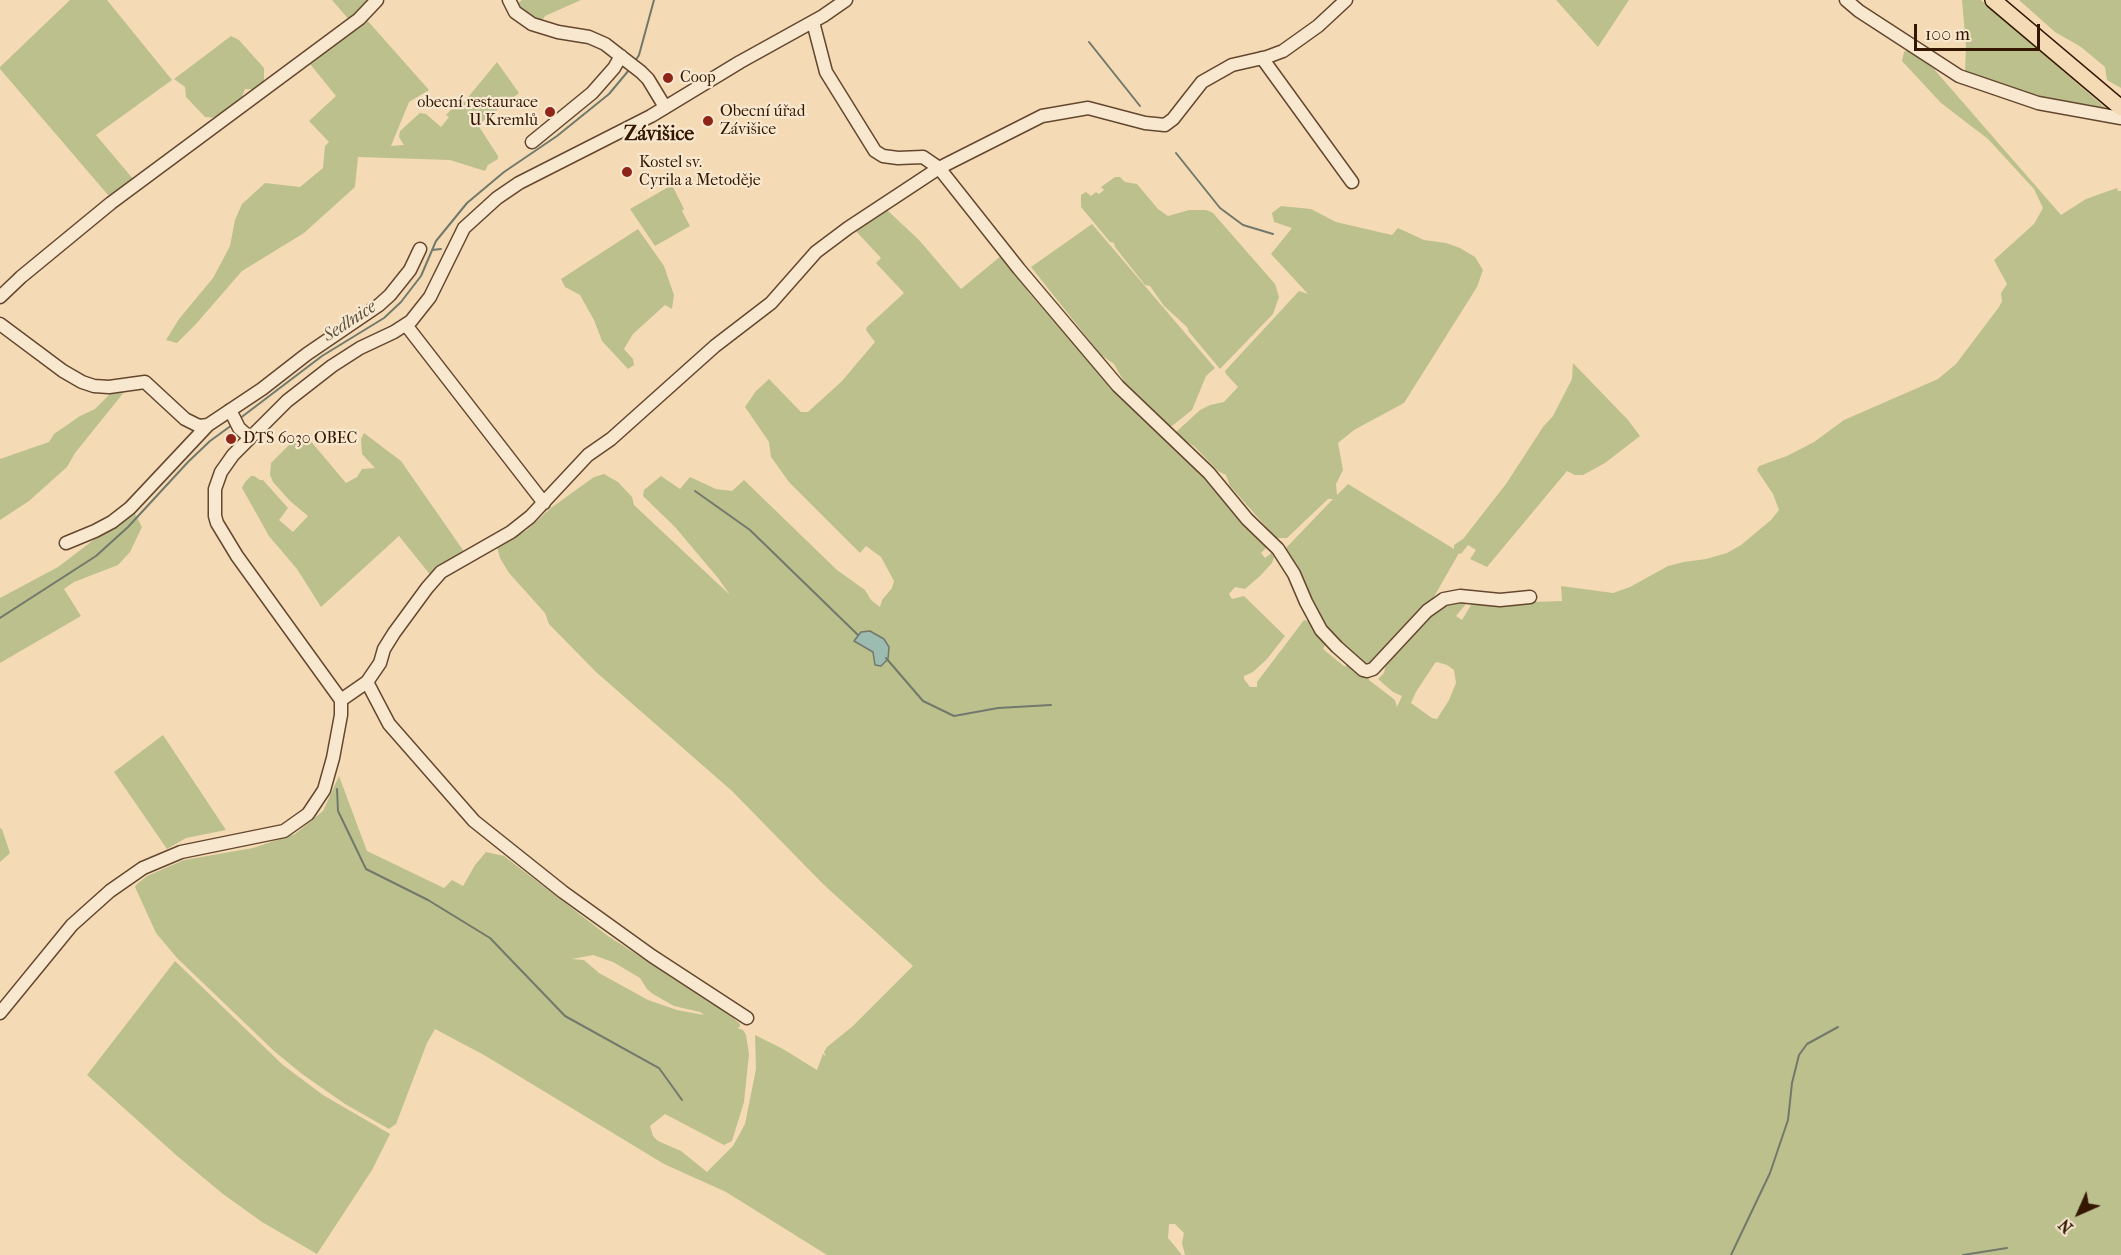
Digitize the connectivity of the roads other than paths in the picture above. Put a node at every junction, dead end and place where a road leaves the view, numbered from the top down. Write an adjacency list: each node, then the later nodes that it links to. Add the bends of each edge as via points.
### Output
1 (377, 0): 17 (street, via 359,19 111,203)
2 (509, 0): 8 (street, via 525,21 540,28 589,37)
3 (846, 0): 7 (street)
4 (1346, 0): 9 (street, via 1283,51)
5 (1846, 0): 12 (street, via 1959,76 2038,103)
6 (1993, 0): 11 (main road)
7 (813, 22): 10 (street); 14 (street, via 826,72 875,152 898,158 923,157)
8 (623, 58): 10 (street, via 648,79); 13 (street, via 592,93)
9 (1262, 58): 14 (street, via 1232,65 1202,82 1165,125 1088,108 1042,116); 15 (street)
10 (665, 107): 19 (street, via 497,198 464,228 430,297)
11 (2121, 108)
12 (2121, 118)
13 (532, 142)
14 (939, 168): 23 (street, via 816,252 771,303 588,455); 25 (street, via 1118,386 1209,473 1278,549 1321,630 1363,670 1372,669 1427,611 1444,599)
15 (1352, 182)
16 (420, 249): 20 (street, via 410,270 379,305)
17 (0, 297)
18 (0, 324): 21 (street, via 82,382 108,387 145,382 185,419 199,426)
19 (406, 325): 22 (street, via 332,366); 23 (street)
20 (230, 413): 21 (street); 22 (street)
21 (208, 425): 24 (street, via 130,508 112,522)
22 (244, 433): 27 (street, via 217,480 217,523)
23 (544, 503): 26 (street, via 511,532 434,578 394,633)
24 (66, 543)
25 (1530, 597)
26 (367, 682): 27 (street); 29 (street, via 389,724 474,821 643,950)
27 (341, 700): 28 (street, via 324,789 300,822 277,834 181,852 143,868 72,925)
28 (0, 1013)
29 (747, 1018)

